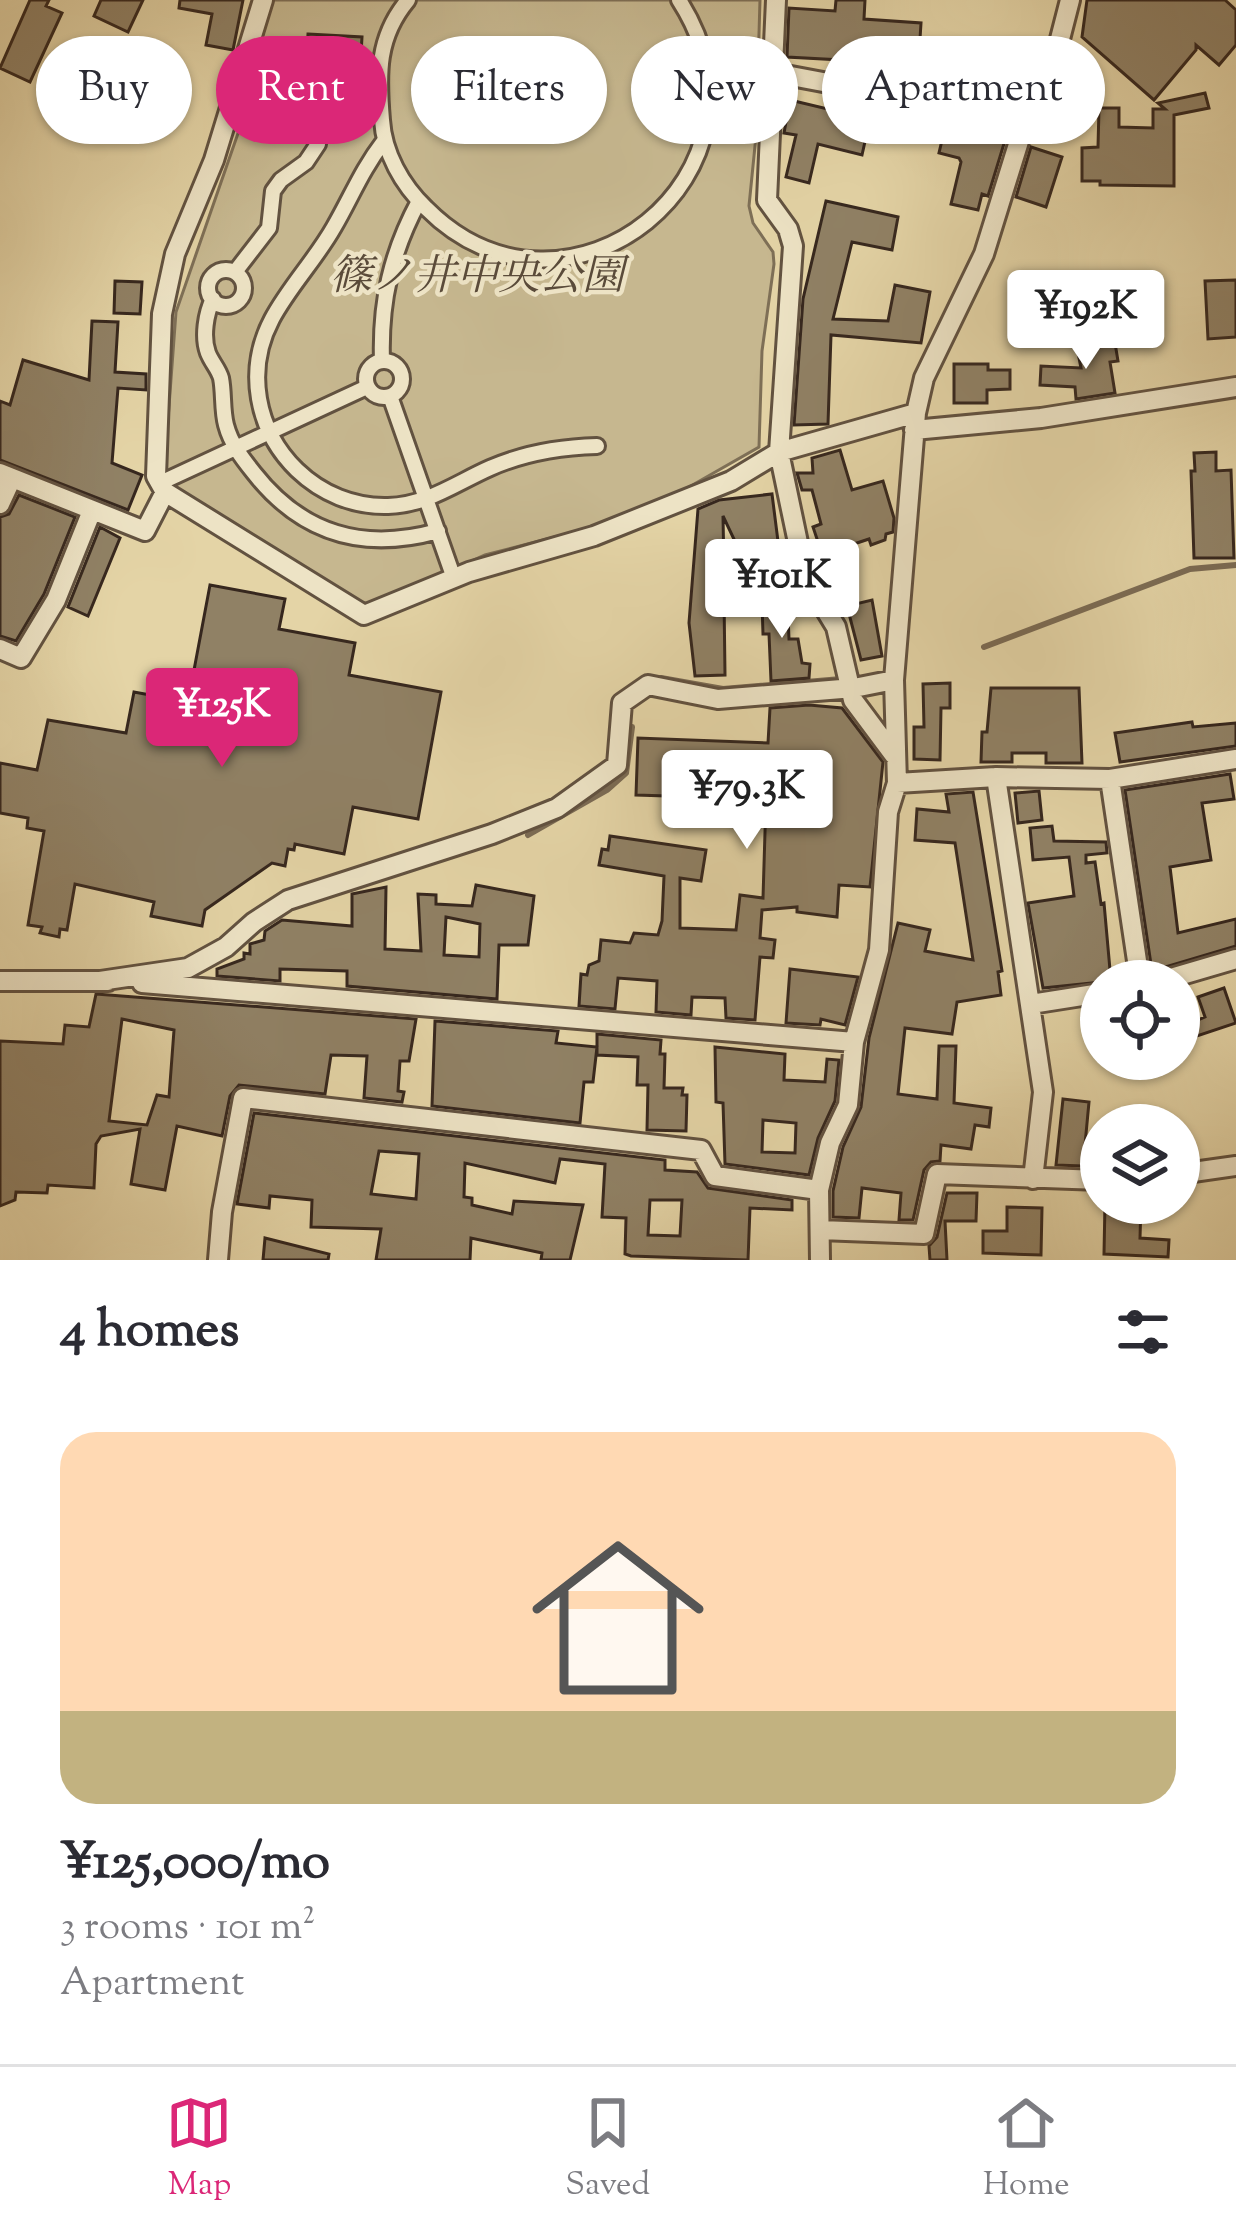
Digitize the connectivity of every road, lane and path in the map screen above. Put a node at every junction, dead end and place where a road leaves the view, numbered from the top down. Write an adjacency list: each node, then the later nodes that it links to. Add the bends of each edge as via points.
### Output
1 (263, 0): 29 (street, via 162,314)
2 (388, 0): 7 (street)
3 (408, 0): 7 (street)
4 (679, 0): 16 (street, via 707,56 708,120 687,181 646,226 604,250 553,259 497,253 447,229)
5 (776, 0): 9 (street)
6 (1070, 0): 10 (street)
7 (388, 24): 8 (street)
8 (386, 36)
9 (776, 36)
10 (1061, 36)
11 (318, 144): 17 (street, via 273,191 268,228)
12 (382, 144): 24 (street, via 273,316 257,397)
13 (385, 144): 16 (street)
14 (770, 144): 27 (street, via 766,200 793,246)
15 (1018, 144): 23 (street, via 984,254 924,378)
16 (418, 201): 19 (street, via 392,259)
17 (235, 272): 18 (street, via 211,279); 18 (street, via 241,299)
18 (213, 299): 26 (street, via 204,332)
19 (382, 361): 20 (street, via 368,370); 22 (street, via 400,370)
20 (367, 387): 22 (street); 24 (street)
21 (1236, 387): 23 (street, via 1041,418)
22 (390, 396): 30 (street)
23 (915, 422): 27 (street); 38 (street)
24 (269, 432): 26 (street); 30 (street, via 290,464 335,496 387,506)
25 (598, 446): 30 (street, via 491,467)
26 (235, 448): 29 (street); 33 (street, via 306,522 361,538)
27 (778, 452): 29 (street, via 730,481 594,536 487,565 364,615); 35 (street)
28 (6, 476): 31 (street); 32 (street)
29 (162, 488): 32 (street, via 145,531)
30 (428, 500): 33 (street)
31 (0, 504)
32 (91, 513): 37 (street, via 56,600 21,658)
33 (438, 531): 34 (street)
34 (452, 570)
35 (805, 576): 36 (street); 39 (street, via 836,627)
36 (724, 585)
37 (0, 649)
38 (894, 680): 39 (street); 40 (street)
39 (854, 688): 40 (street, via 853,700); 48 (street, via 718,699 648,685 622,704 616,765 557,808 288,901 188,968)
40 (894, 755): 44 (street)
41 (1236, 759): 43 (street)
42 (996, 777): 43 (street); 44 (street); 51 (street)
43 (1110, 778): 46 (street)
44 (897, 783): 52 (street, via 879,950)
45 (1236, 959): 47 (street)
46 (1137, 960)
47 (1200, 969)
48 (100, 980): 49 (street); 52 (street)
49 (0, 981)
50 (1080, 996): 51 (street)
51 (1031, 1004): 55 (street, via 1043,1092)
52 (854, 1042): 57 (street, via 848,1105)
53 (1236, 1166): 54 (street)
54 (1200, 1171)
55 (1033, 1179): 56 (street); 58 (street, via 937,1174 924,1234)
56 (1080, 1180)
57 (818, 1190): 58 (street); 59 (street, via 715,1176 701,1150 243,1098)
58 (820, 1230): 60 (street)
59 (218, 1260)
60 (820, 1260)

